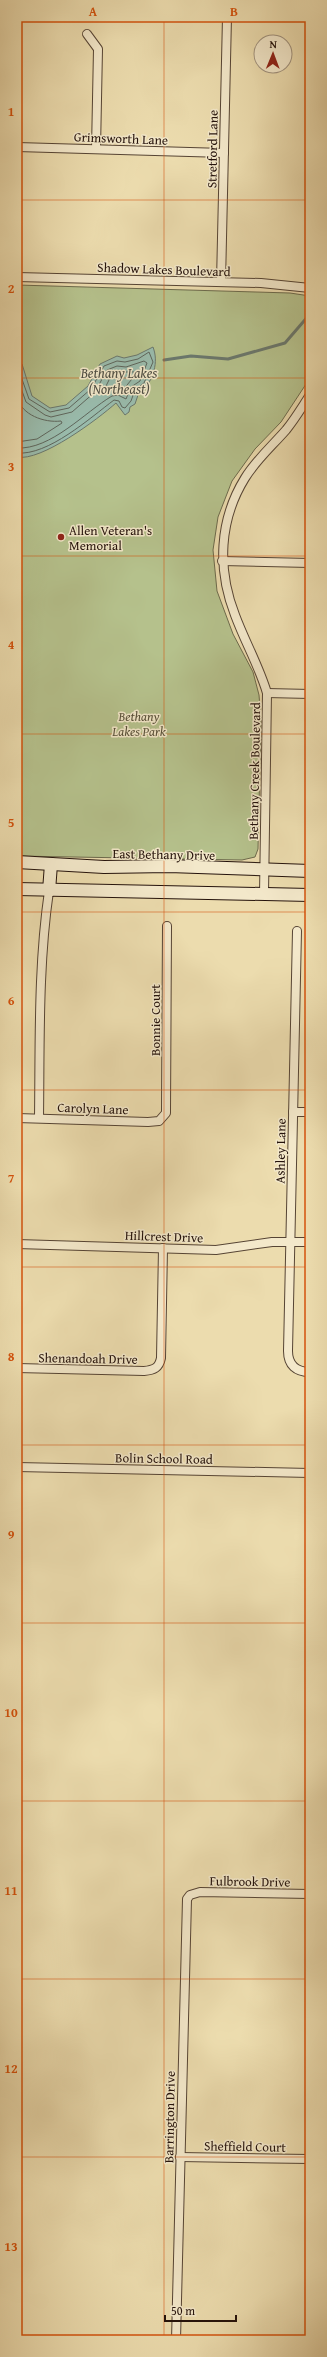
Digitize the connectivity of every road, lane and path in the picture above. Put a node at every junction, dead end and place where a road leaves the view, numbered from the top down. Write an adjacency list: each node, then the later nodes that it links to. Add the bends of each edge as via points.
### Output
1 (227, 17): 5 (street, Stretford Lane)
2 (87, 34): 4 (street, via 98,48)
3 (17, 147): 4 (street, Grimsworth Lane)
4 (96, 149): 5 (street, Grimsworth Lane)
5 (224, 153): 7 (street, Stretford Lane)
6 (17, 277): 7 (street, Shadow Lakes Boulevard)
7 (221, 282): 8 (street, Shadow Lakes Boulevard)
8 (310, 288)
9 (310, 395): 10 (street, Bethany Creek Boulevard, via 286,429 255,462 244,479 227,517)
10 (222, 561): 11 (street); 12 (street, Bethany Creek Boulevard, via 225,584 234,615 262,674)
11 (310, 563)
12 (267, 693): 13 (street); 16 (street, Bethany Creek Boulevard)
13 (310, 694)
14 (17, 862): 15 (main road, East Bethany Drive)
15 (51, 864): 16 (main road, East Bethany Drive); 19 (main road)
16 (265, 870): 17 (main road, East Bethany Drive); 20 (street, Bethany Creek Boulevard)
17 (310, 871)
18 (17, 889): 19 (main road)
19 (49, 891): 20 (main road); 28 (street, via 43,930 40,988)
20 (264, 894): 21 (main road)
21 (310, 895)
22 (167, 926): 26 (street, Bonnie Court)
23 (297, 931): 24 (street, Ashley Lane)
24 (293, 1112): 25 (street); 29 (street, Ashley Lane)
25 (310, 1112)
26 (166, 1113): 28 (street, Carolyn Lane, via 159,1121 148,1122)
27 (17, 1118): 28 (street, Carolyn Lane)
28 (39, 1118)
29 (289, 1242): 30 (street, Hillcrest Drive); 32 (street, Hillcrest Drive, via 249,1244 216,1250); 34 (street, Ashley Lane, via 290,1364 295,1369)
30 (310, 1242)
31 (17, 1244): 32 (street, Hillcrest Drive)
32 (163, 1248): 33 (street, Shenandoah Drive, via 161,1358 157,1367 144,1371)
33 (17, 1368)
34 (310, 1372)
35 (17, 1467): 36 (street, Bolin School Road)
36 (310, 1473)
37 (310, 1894): 38 (street, Fulbrook Drive, via 200,1892)
38 (190, 1895): 39 (street, Barrington Drive, via 186,1903)
39 (180, 2156): 40 (street, Sheffield Court); 41 (street, Barrington Drive)
40 (310, 2159)
41 (176, 2340)

